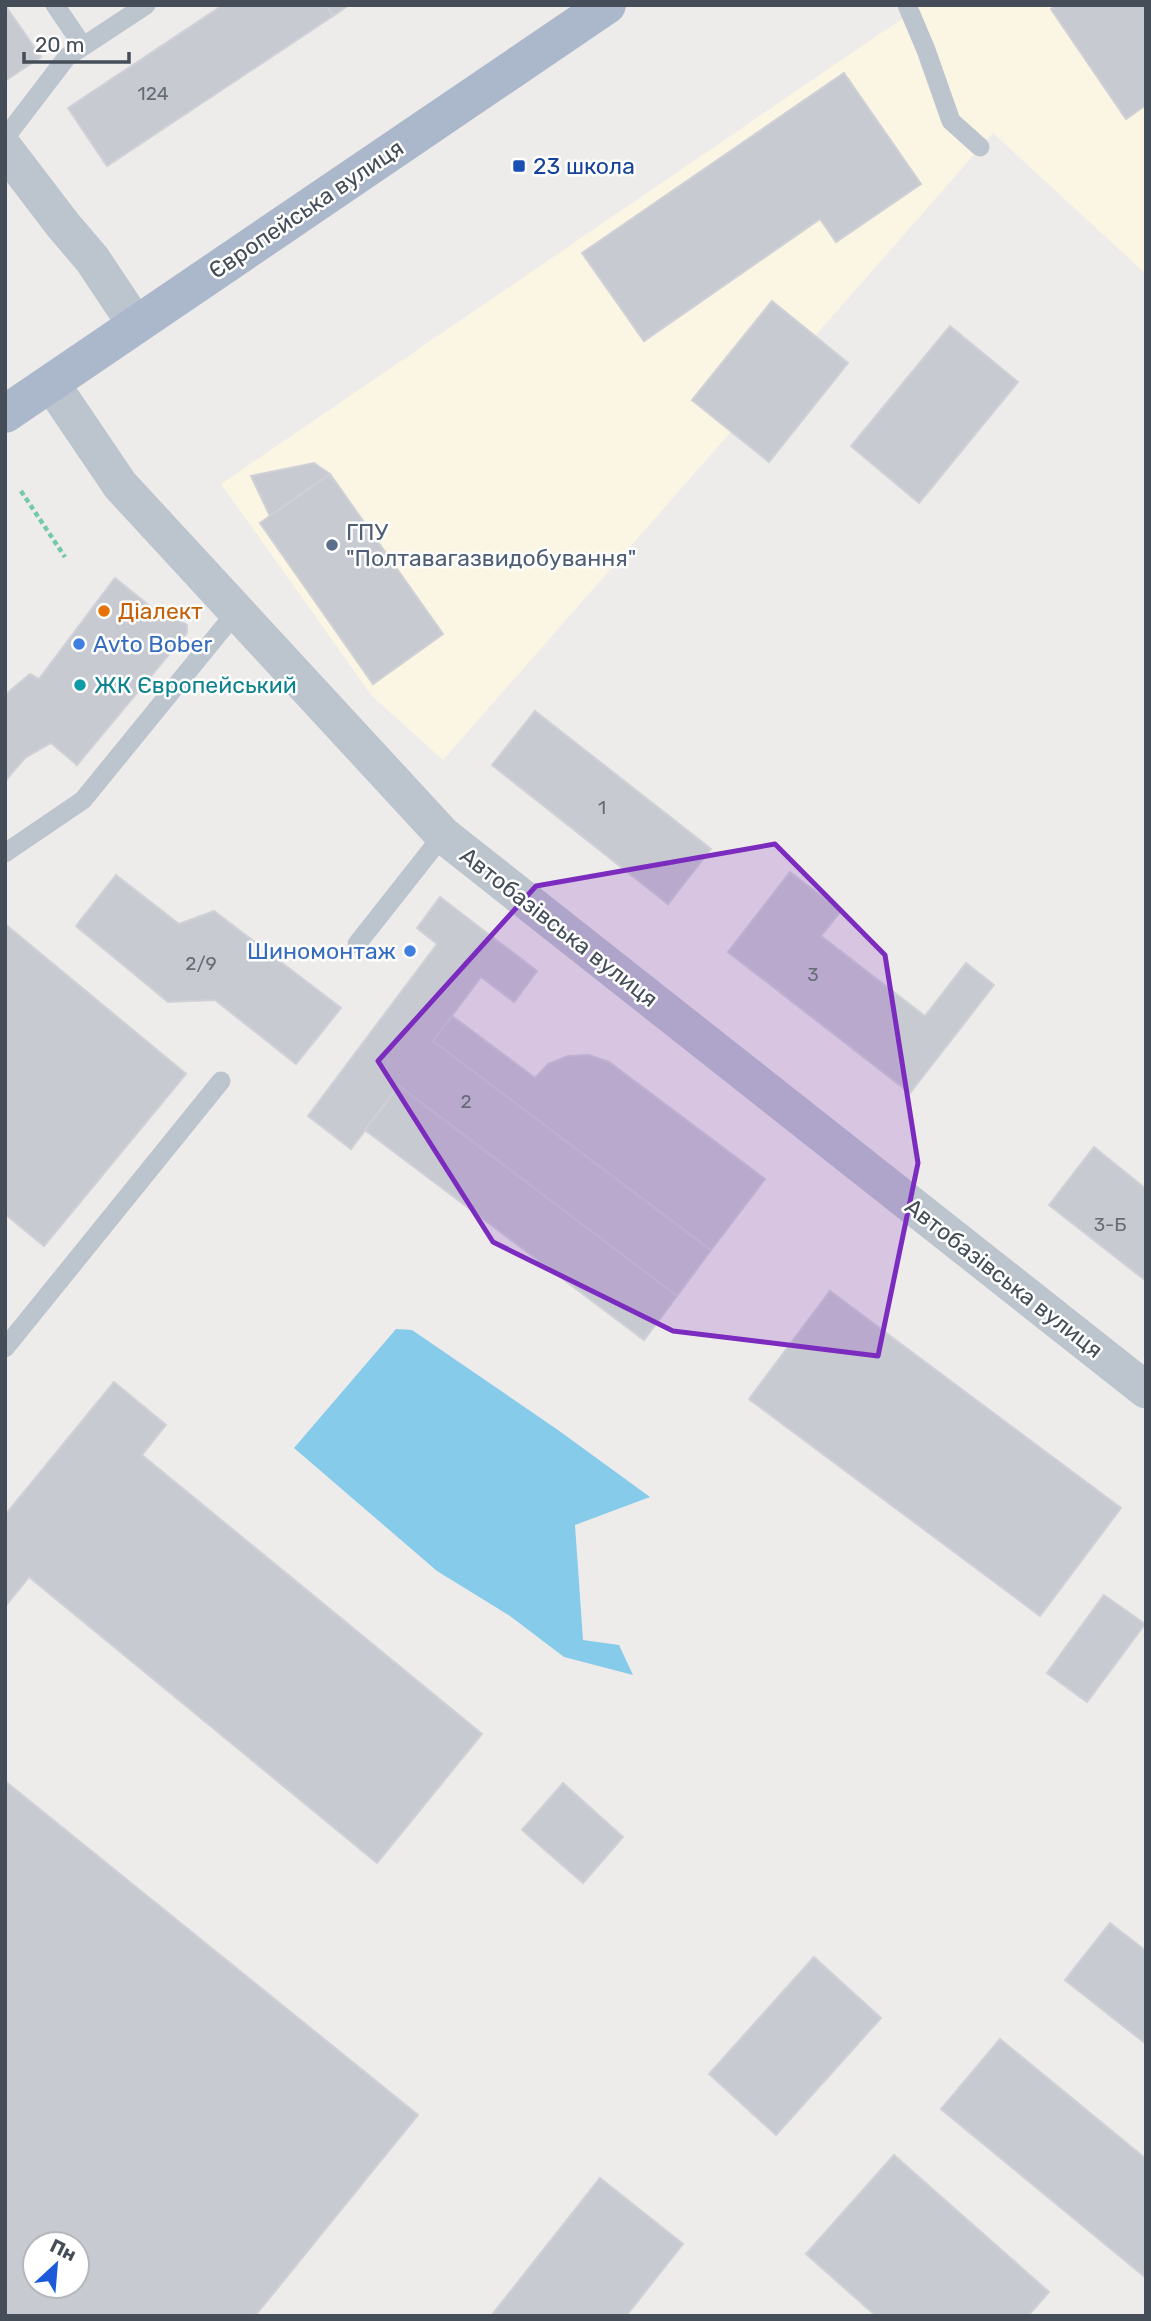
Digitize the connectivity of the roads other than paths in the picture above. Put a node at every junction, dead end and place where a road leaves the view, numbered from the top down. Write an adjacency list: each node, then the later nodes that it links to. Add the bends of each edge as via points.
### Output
1 (55, 5): 5 (lane)
2 (146, 5): 5 (lane)
3 (907, 5): 7 (lane, via 951,121)
4 (602, 7): 9 (main road, Європейська вулиця)
5 (83, 46): 6 (lane, via 66,57)
6 (5, 138)
7 (980, 147)
8 (5, 149): 9 (street, via 92,259)
9 (136, 325): 10 (main road, Європейська вулиця)
10 (51, 383): 11 (main road, Європейська вулиця); 12 (street, Автобазівська вулиця, via 120,485)
11 (5, 414)
12 (237, 611): 13 (street, Автобазівська вулиця); 14 (lane, via 83,800)
13 (443, 835): 15 (lane); 18 (street, Автобазівська вулиця)
14 (5, 853)
15 (358, 944)
16 (220, 1081): 17 (lane)
17 (5, 1348)
18 (1146, 1390)

